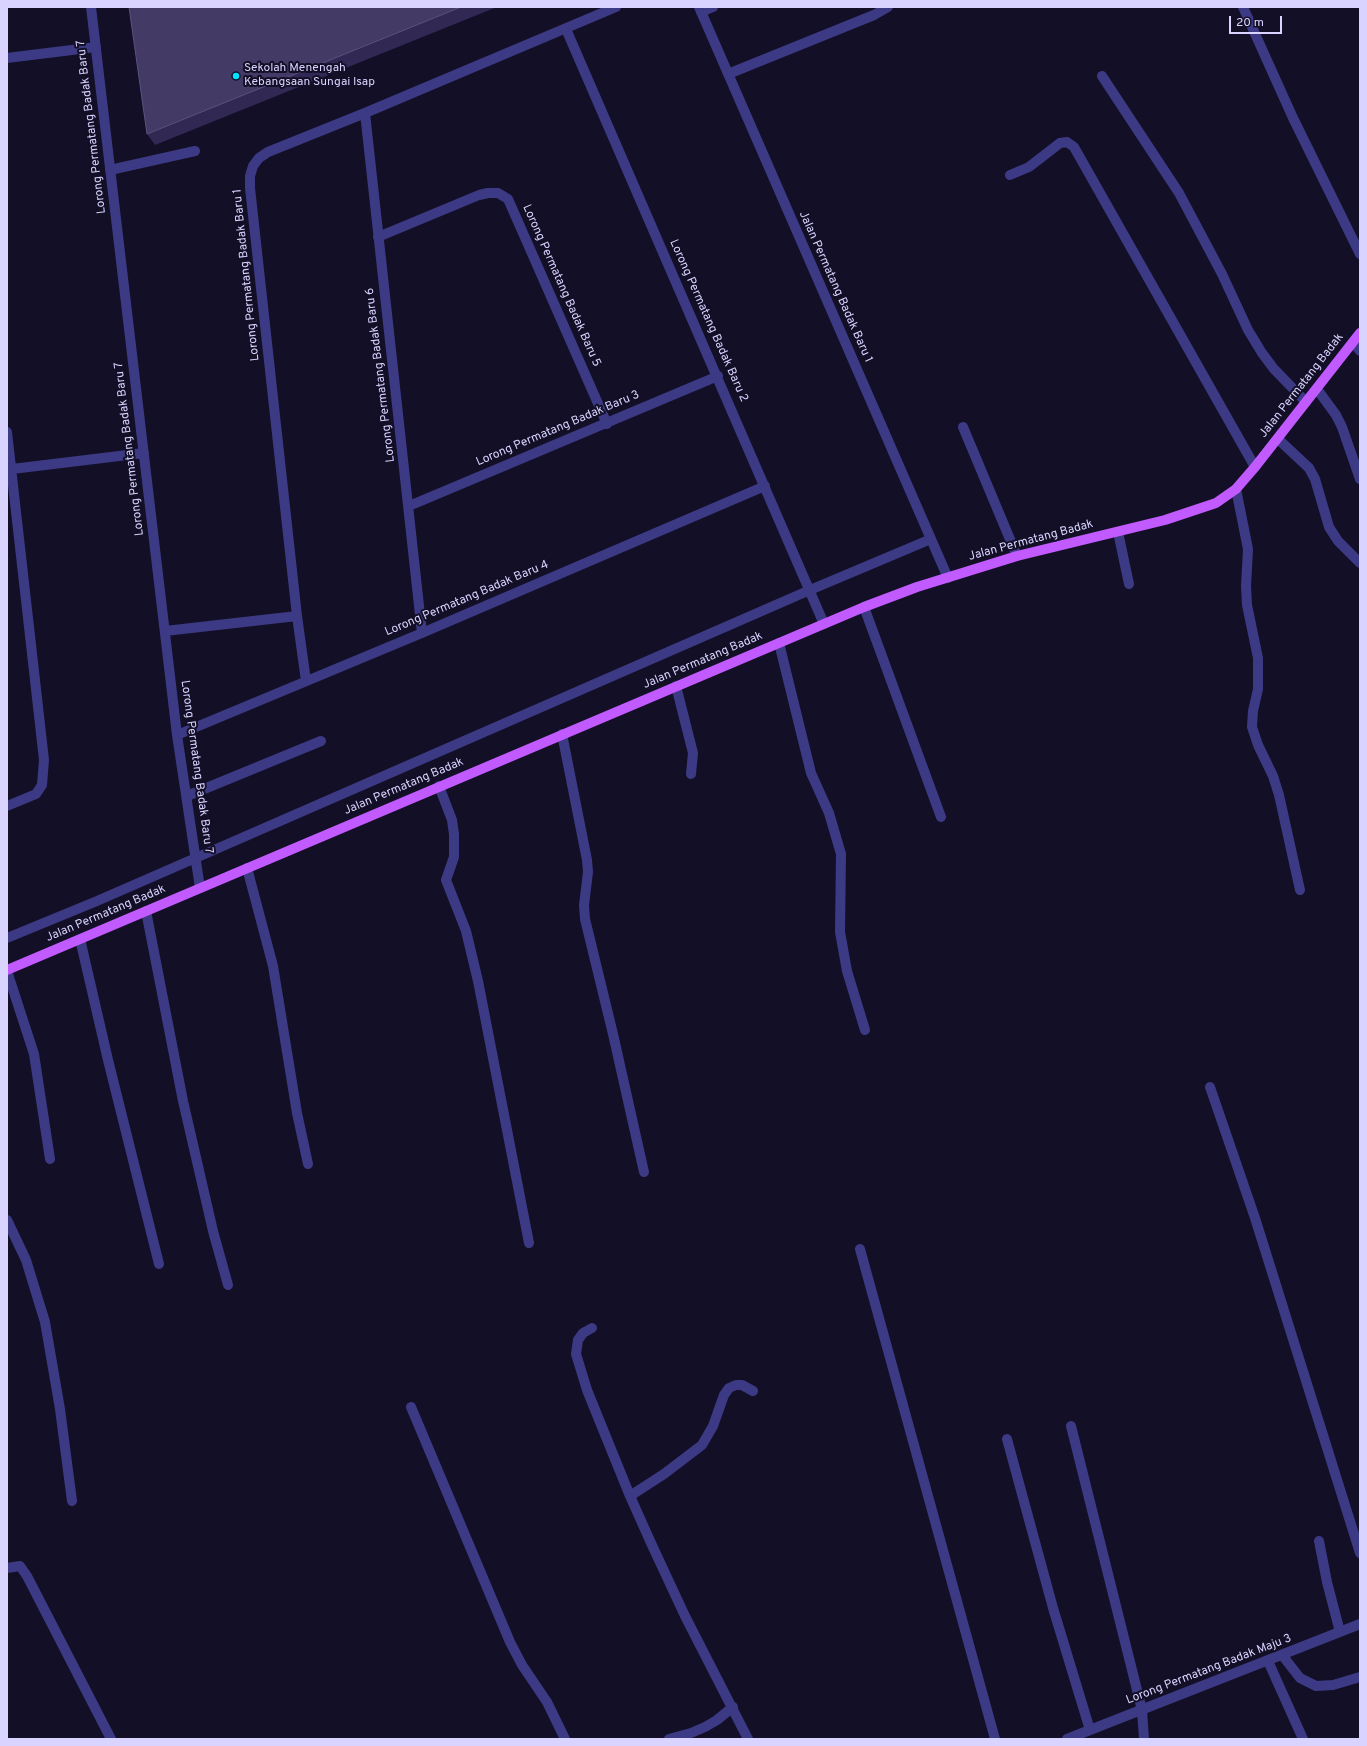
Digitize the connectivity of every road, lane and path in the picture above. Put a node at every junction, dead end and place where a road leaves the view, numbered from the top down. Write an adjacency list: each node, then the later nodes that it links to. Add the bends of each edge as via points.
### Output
1 (91, 7): 8 (street, Lorong Permatang Badak Baru 7)
2 (616, 7): 7 (street, Lorong Permatang Badak Baru 1)
3 (714, 7): 6 (street)
4 (888, 7): 10 (street, via 868,18)
5 (1243, 7): 17 (street, via 1293,118)
6 (700, 10): 10 (street, Jalan Permatang Badak Baru 1)
7 (566, 29): 12 (street, Lorong Permatang Badak Baru 1); 21 (street, Lorong Permatang Badak Baru 2)
8 (96, 47): 9 (street); 14 (street, Lorong Permatang Badak Baru 7)
9 (7, 58)
10 (728, 74): 36 (street, Jalan Permatang Badak Baru 1)
11 (1102, 76): 23 (street, via 1179,193 1262,353)
12 (365, 113): 16 (street, Lorong Permatang Badak Baru 6); 43 (street, Lorong Permatang Badak Baru 1, via 268,152 259,158 250,176 250,196)
13 (195, 151): 14 (street)
14 (110, 170): 28 (street, Lorong Permatang Badak Baru 7)
15 (1010, 176): 29 (street, via 1029,167 1060,143 1067,142 1074,147)
16 (378, 237): 24 (street, Lorong Permatang Badak Baru 5, via 488,193 498,193 508,199); 34 (street, Lorong Permatang Badak Baru 6)
17 (1360, 254)
18 (1360, 333): 19 (main road, Jalan Permatang Badak)
19 (1353, 342): 20 (street); 22 (main road, Jalan Permatang Badak)
20 (1360, 351)
21 (718, 376): 24 (street, Lorong Permatang Badak Baru 3); 32 (street, Lorong Permatang Badak Baru 2)
22 (1317, 389): 23 (main road, Jalan Permatang Badak); 31 (street, via 1342,427)
23 (1306, 402): 27 (main road, Jalan Permatang Badak)
24 (607, 424): 34 (street, Lorong Permatang Badak Baru 3)
25 (962, 427): 37 (street)
26 (7, 432): 30 (street)
27 (1278, 439): 29 (main road, Jalan Permatang Badak); 38 (street, via 1309,468 1315,479 1329,527 1338,542)
28 (144, 453): 30 (street); 45 (street, Lorong Permatang Badak Baru 7)
29 (1255, 467): 33 (main road, Jalan Permatang Badak)
30 (12, 469): 56 (street, via 44,767 42,785 36,794)
31 (1360, 479)
32 (765, 486): 41 (street, Lorong Permatang Badak Baru 2); 46 (street, Lorong Permatang Badak Baru 4)
33 (1236, 489): 35 (main road, Jalan Permatang Badak, via 1216,503 1195,511); 61 (street, via 1248,549 1247,605 1258,658 1252,727 1279,795)
34 (409, 506): 46 (street, Lorong Permatang Badak Baru 6)
35 (1118, 532): 37 (main road, Jalan Permatang Badak); 40 (street)
36 (931, 540): 39 (street, Jalan Permatang Badak Baru 1); 41 (street)
37 (1017, 556): 39 (main road, Jalan Permatang Badak)
38 (1360, 563)
39 (948, 578): 42 (main road, Jalan Permatang Badak)
40 (1129, 584)
41 (810, 590): 44 (street, Lorong Permatang Badak Baru 2); 58 (street)
42 (864, 607): 44 (main road, Jalan Permatang Badak); 57 (street)
43 (297, 616): 45 (street); 48 (street, Lorong Permatang Badak Baru 1)
44 (824, 624): 47 (main road, Jalan Permatang Badak)
45 (165, 631): 51 (street, Lorong Permatang Badak Baru 7)
46 (422, 633): 48 (street, Lorong Permatang Badak Baru 4)
47 (779, 643): 49 (main road, Jalan Permatang Badak); 66 (street, via 807,761 829,813 841,854 840,932 847,971)
48 (306, 681): 51 (street, Lorong Permatang Badak Baru 4)
49 (676, 686): 50 (main road, Jalan Permatang Badak); 53 (street, via 693,754)
50 (562, 734): 54 (main road, Jalan Permatang Badak); 70 (street, via 587,860 584,905 586,919)
51 (177, 735): 55 (street, Lorong Permatang Badak Baru 7)
52 (321, 741): 55 (street)
53 (691, 774)
54 (440, 786): 59 (main road, Jalan Permatang Badak); 72 (street, via 454,834 454,857 446,880 466,931 478,980)
55 (187, 796): 58 (street, Lorong Permatang Badak Baru 7)
56 (7, 806)
57 (941, 817)
58 (196, 858): 60 (street, Lorong Permatang Badak Baru 7); 63 (street)
59 (247, 868): 60 (main road, Jalan Permatang Badak); 69 (street, via 273,966 297,1114)
60 (200, 888): 62 (main road, Jalan Permatang Badak)
61 (1300, 890)
62 (146, 911): 64 (main road, Jalan Permatang Badak); 75 (street, via 182,1101)
63 (7, 938)
64 (80, 939): 65 (main road, Jalan Permatang Badak); 74 (street)
65 (7, 970): 68 (street, via 34,1054)
66 (865, 1030)
67 (1210, 1087): 84 (street, via 1255,1218)
68 (50, 1159)
69 (308, 1164)
70 (644, 1172)
71 (7, 1220): 82 (street, via 26,1260 44,1322 60,1409)
72 (529, 1244)
73 (860, 1249): 98 (street)
74 (160, 1264)
75 (228, 1285)
76 (592, 1328): 81 (street, via 583,1332 578,1340 578,1367)
77 (753, 1391): 81 (street, via 742,1385 729,1388 702,1446)
78 (411, 1407): 95 (street, via 510,1642 547,1702)
79 (1072, 1426): 92 (street)
80 (1007, 1439): 93 (street, via 1053,1608)
81 (630, 1496): 91 (street, via 685,1616)
82 (72, 1501)
83 (1319, 1540): 87 (street)
84 (1360, 1553)
85 (7, 1568): 94 (street, via 20,1566 27,1576)
86 (1360, 1624): 87 (street, Lorong Permatang Badak Maju 3)
87 (1340, 1632): 88 (street, Lorong Permatang Badak Maju 3)
88 (1282, 1655): 89 (street, Lorong Permatang Badak Maju 3); 90 (street, via 1300,1678 1316,1686 1333,1685)
89 (1268, 1661): 92 (street, Lorong Permatang Badak Maju 3); 101 (street)
90 (1360, 1677)
91 (733, 1707): 96 (street, via 705,1727); 97 (street)
92 (1142, 1710): 93 (street, Lorong Permatang Badak Maju 3); 100 (street)
93 (1090, 1730): 99 (street, Lorong Permatang Badak Maju 3)
94 (111, 1739)
95 (565, 1739)
96 (669, 1739)
97 (748, 1739)
98 (995, 1739)
99 (1067, 1739)
100 (1144, 1739)
101 (1304, 1739)

